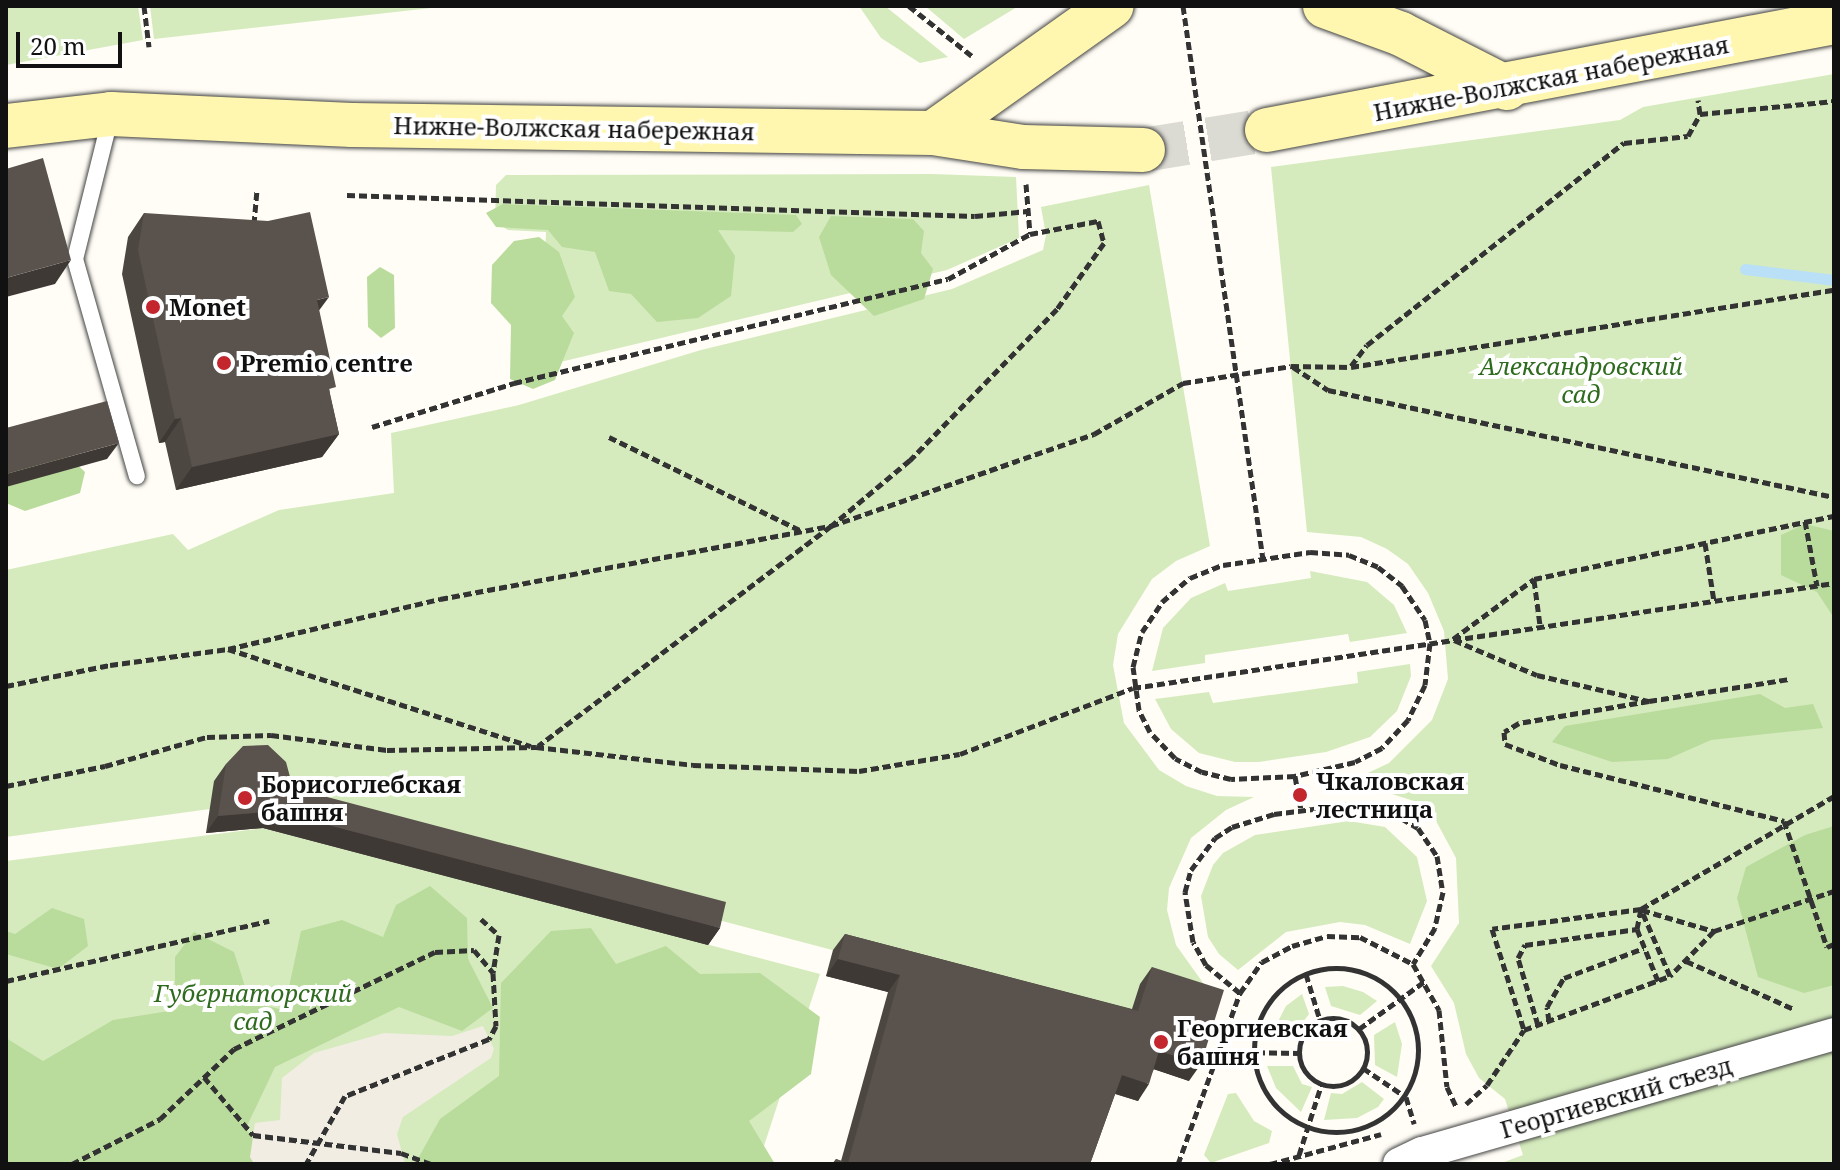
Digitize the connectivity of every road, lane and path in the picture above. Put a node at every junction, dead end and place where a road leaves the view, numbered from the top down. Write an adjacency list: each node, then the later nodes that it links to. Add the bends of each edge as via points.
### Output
1 (144, 6): 7 (path)
2 (909, 6): 8 (path, via 970,57)
3 (1112, 6): 16 (main road)
4 (1183, 6): 27 (path)
5 (1325, 6): 9 (main road, via 1401,34)
6 (1834, 22): 9 (main road, Нижне-Волжская набережная)
7 (149, 47)
8 (983, 49)
9 (1507, 88): 15 (main road, Нижне-Волжская набережная)
10 (1698, 100): 13 (path)
11 (1834, 101): 13 (path)
12 (111, 114): 14 (main road, Нижне-Волжская набережная); 16 (main road, Нижне-Волжская набережная, via 352,125); 30 (lane, via 75,259)
13 (1700, 114): 26 (path, via 1688,136 1624,143 1367,345)
14 (6, 126)
15 (1267, 130)
16 (933, 133): 17 (main road, Нижне-Волжская набережная)
17 (1023, 147): 18 (main road, Нижне-Волжская набережная); 21 (path)
18 (1143, 150)
19 (257, 189): 22 (path)
20 (347, 195): 21 (path, via 975,216)
21 (1028, 211): 23 (path)
22 (253, 231)
23 (1030, 234): 28 (path, via 948,279 514,383); 34 (path, via 1098,221 1104,243 1057,309 910,460)
24 (1834, 290): 26 (path)
25 (1291, 366): 26 (path); 27 (path); 31 (path, via 1328,390)
26 (1351, 367)
27 (1236, 374): 34 (path, via 1183,383 1094,434); 37 (path)
28 (372, 427)
29 (609, 437): 35 (path)
30 (137, 476)
31 (1834, 497)
32 (1834, 516): 33 (path)
33 (1805, 521): 36 (path); 40 (path)
34 (831, 526): 35 (path); 50 (path)
35 (803, 532): 45 (path, via 440,599)
36 (1705, 543): 38 (path); 41 (path)
37 (1263, 559): 44 (path, via 1310,552 1349,555 1378,567 1402,586 1425,620); 48 (path, via 1223,565 1190,578 1162,602 1142,632)
38 (1534, 579): 42 (path); 43 (path)
39 (1834, 583): 40 (path)
40 (1817, 586): 41 (path)
41 (1714, 601): 42 (path)
42 (1540, 625): 43 (path)
43 (1453, 639): 44 (path); 49 (path, via 1537,675)
44 (1430, 643): 48 (path); 51 (path, via 1425,685 1408,720 1382,748 1355,762)
45 (228, 649): 47 (path); 50 (path)
46 (1790, 679): 49 (path)
47 (6, 686)
48 (1133, 688): 50 (path, via 960,754 859,771 693,765); 51 (path, via 1150,732 1175,758 1202,772 1247,779)
49 (1649, 701): 55 (path, via 1519,723 1504,732 1505,744 1560,765)
50 (536, 747): 52 (path, via 387,750 271,735 207,737 105,766)
51 (1295, 776): 54 (path)
52 (6, 786)
53 (1834, 796): 55 (path)
54 (1301, 810): 66 (path, via 1377,807 1405,819 1428,842 1437,856 1443,892 1435,928); 73 (path, via 1232,827 1201,853 1191,870 1185,892 1193,942 1206,965)
55 (1784, 821): 57 (path); 58 (path)
56 (1834, 891): 57 (path)
57 (1811, 899): 62 (path); 63 (path, via 1827,947)
58 (1641, 909): 61 (path); 62 (path); 69 (path); 80 (path, via 1492,929)
59 (481, 919): 67 (path, via 499,935)
60 (269, 921): 70 (path)
61 (1637, 929): 64 (path); 78 (path, via 1525,945 1518,958)
62 (1714, 931): 65 (path)
63 (1834, 944)
64 (1644, 948): 72 (path); 77 (path, via 1564,978 1547,1007)
65 (1686, 961): 69 (path); 75 (path)
66 (1413, 964): 71 (path); 73 (path, via 1360,937 1327,936 1262,962)
67 (493, 973): 86 (path, via 474,950 435,952 234,1049); 91 (path, via 496,1026 489,1039 345,1096)
68 (1306, 974): 74 (path, via 1353,970 1373,976); 76 (path); 83 (path, via 1280,990 1263,1012)
69 (1670, 976): 72 (path)
70 (6, 981)
71 (1425, 981): 74 (path); 80 (path, via 1439,1010 1447,1087 1458,1111 1487,1085)
72 (1658, 981): 77 (path)
73 (1240, 993): 82 (path)
74 (1402, 999): 79 (path); 88 (path, via 1412,1016 1419,1057)
75 (1806, 1015)
76 (1320, 1020): 79 (path, via 1343,1019); 84 (path, via 1303,1037)
77 (1549, 1021): 78 (path)
78 (1538, 1025): 80 (path)
79 (1359, 1029): 85 (path, via 1367,1044)
80 (1524, 1030)
81 (1834, 1034): 97 (street, Георгиевский съезд)
82 (1220, 1052): 83 (path); 96 (path)
83 (1254, 1053): 84 (path); 90 (path, via 1266,1099 1277,1112)
84 (1300, 1053): 87 (path, via 1306,1071)
85 (1363, 1068): 87 (path, via 1346,1083); 88 (path)
86 (204, 1077): 91 (path, via 253,1135); 93 (path, via 160,1119)
87 (1322, 1083): 90 (path)
88 (1406, 1097): 89 (path); 90 (path, via 1381,1119 1354,1129)
89 (1415, 1125)
90 (1308, 1127): 92 (path)
91 (322, 1142): 94 (path); 95 (path, via 401,1153)
92 (1299, 1156)
93 (72, 1164)
94 (306, 1164)
95 (432, 1164)
96 (1178, 1164)
97 (1399, 1164)

